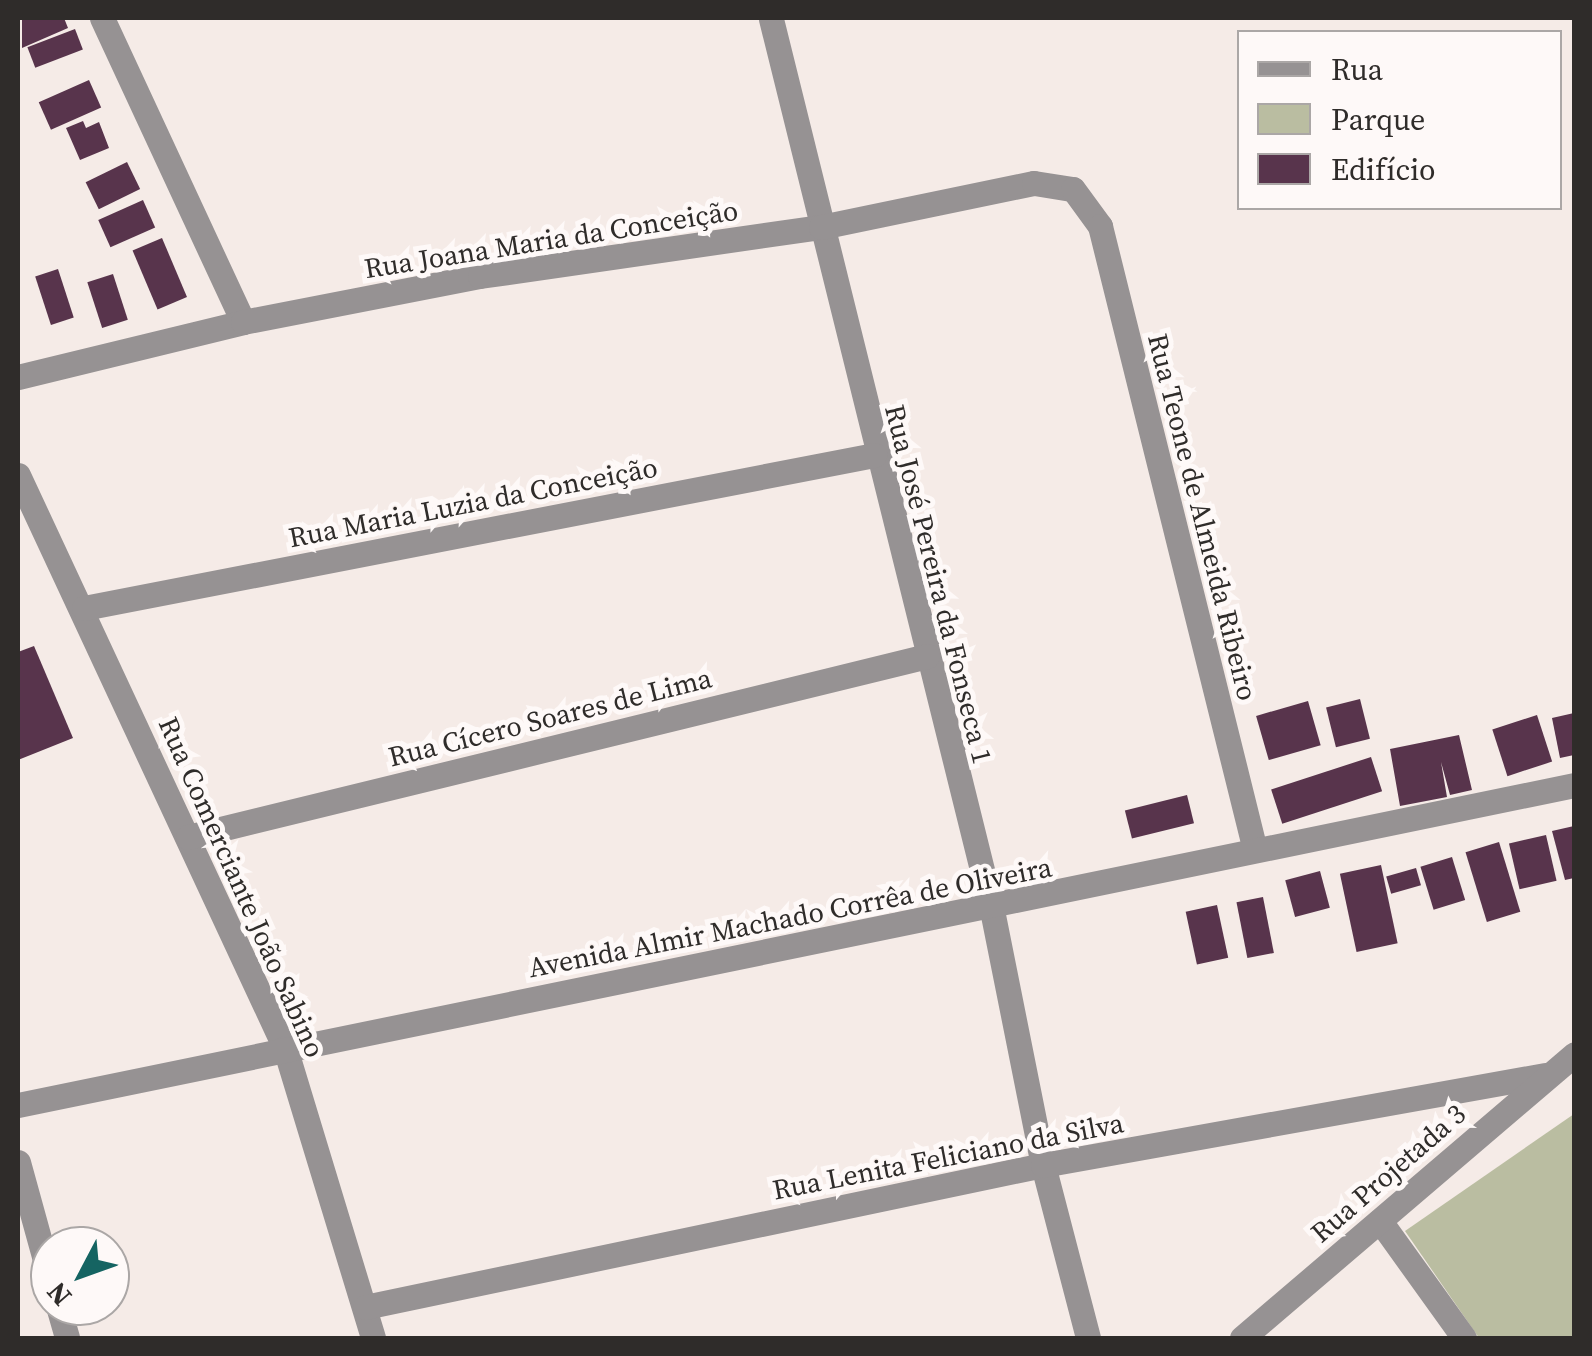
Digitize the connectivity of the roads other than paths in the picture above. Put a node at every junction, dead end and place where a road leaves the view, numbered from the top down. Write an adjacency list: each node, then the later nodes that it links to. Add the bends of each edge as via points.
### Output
1 (102, 18): 5 (street)
2 (770, 19): 4 (street, Rua José Pereira da Fonseca 1)
3 (1089, 205): 4 (street, Rua Joana Maria da Conceição, via 1073,189 1034,184); 13 (street, Rua Teone de Almeida Ribeiro, via 1100,226)
4 (821, 227): 5 (street, Rua Joana Maria da Conceição, via 480,276); 7 (street, Rua José Pereira da Fonseca 1)
5 (243, 322): 6 (street, Rua Joana Maria da Conceição)
6 (18, 377)
7 (874, 455): 9 (street, Rua Maria Luzia da Conceição); 10 (street, Rua José Pereira da Fonseca 1)
8 (18, 474): 9 (street, Rua Comerciante João Sabino)
9 (84, 608): 12 (street, Rua Comerciante João Sabino)
10 (926, 656): 12 (street, Rua Cícero Soares de Lima); 14 (street, Rua José Pereira da Fonseca 1)
11 (1574, 785): 13 (street, Avenida Almir Machado Corrêa de Oliveira)
12 (188, 837): 15 (street, Rua Comerciante João Sabino)
13 (1254, 846): 14 (street, Avenida Almir Machado Corrêa de Oliveira)
14 (992, 910): 15 (street, Avenida Almir Machado Corrêa de Oliveira); 20 (street, Rua José Pereira da Fonseca 1)
15 (285, 1048): 18 (street, Avenida Almir Machado Corrêa de Oliveira); 23 (street, Rua Comerciante João Sabino)
16 (1574, 1054): 17 (street, Rua Projetada 3)
17 (1545, 1075): 20 (street, Rua Lenita Feliciano da Silva); 21 (street, Rua Projetada 3)
18 (18, 1105)
19 (18, 1162): 22 (street)
20 (1043, 1165): 23 (street, Rua Lenita Feliciano da Silva); 25 (street, Rua José Pereira da Fonseca 1)
21 (1380, 1221): 26 (street, Rua Projetada 3); 27 (street)
22 (36, 1226)
23 (365, 1307): 24 (street, Rua Comerciante João Sabino)
24 (373, 1338)
25 (1088, 1338)
26 (1242, 1338)
27 (1464, 1338)

